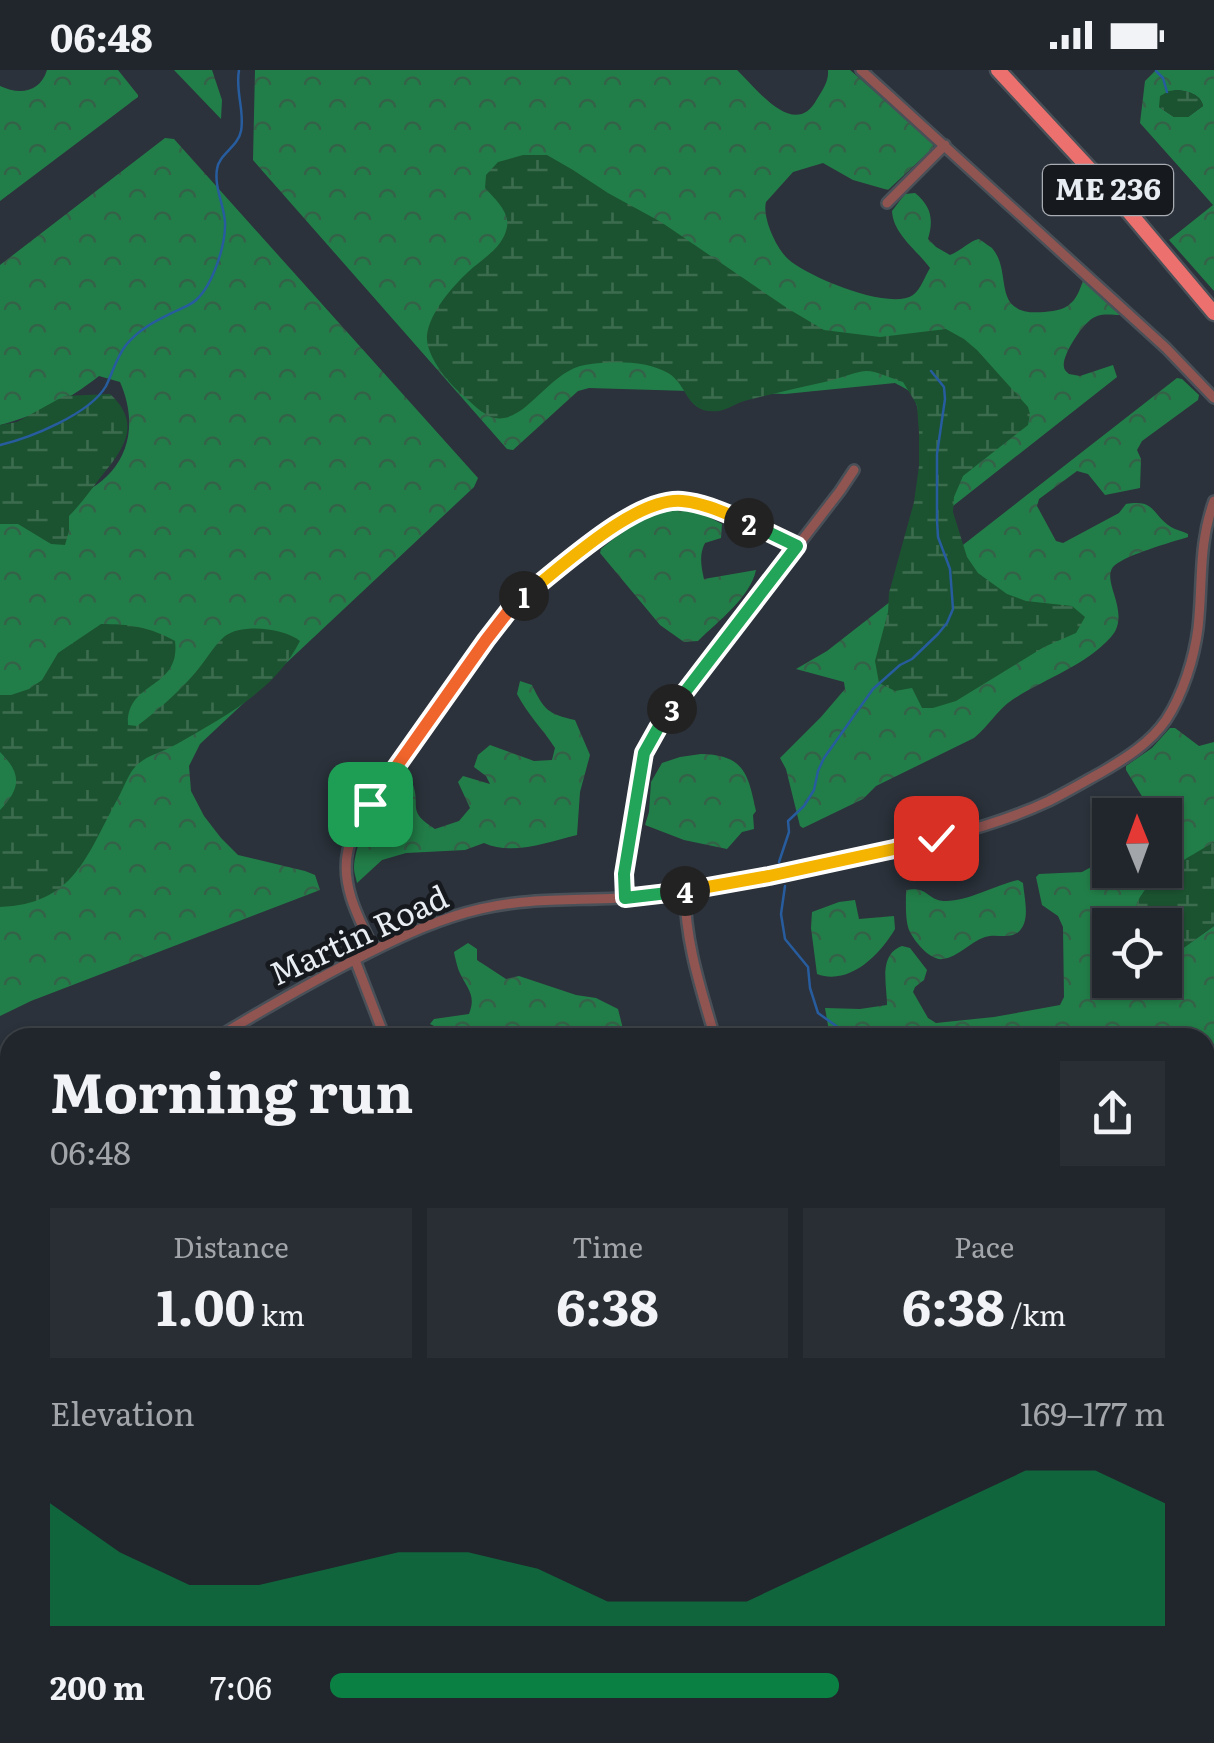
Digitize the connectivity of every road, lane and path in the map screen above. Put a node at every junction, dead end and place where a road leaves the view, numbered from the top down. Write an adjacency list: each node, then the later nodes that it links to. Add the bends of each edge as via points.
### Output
1 (861, 70): 3 (street)
2 (998, 70): 5 (main road, ME 236)
3 (946, 146): 4 (street); 6 (street)
4 (887, 203)
5 (1214, 313)
6 (1214, 398)
7 (854, 470): 9 (street)
8 (1214, 501): 10 (street, Martin Road, via 1202,543 1191,659 1167,718 1140,748 1049,800 980,825)
9 (797, 546): 11 (street, via 644,753); 12 (street, via 707,506 660,502 629,516 510,609 355,831 347,882)
10 (685, 891): 11 (street, Martin Road); 16 (street, via 688,944)
11 (625, 898): 12 (street, Martin Road, via 482,908)
12 (374, 950): 13 (street, Martin Road)
13 (355, 960): 14 (street, Martin Road); 15 (street)
14 (233, 1028)
15 (382, 1028)
16 (712, 1028)

